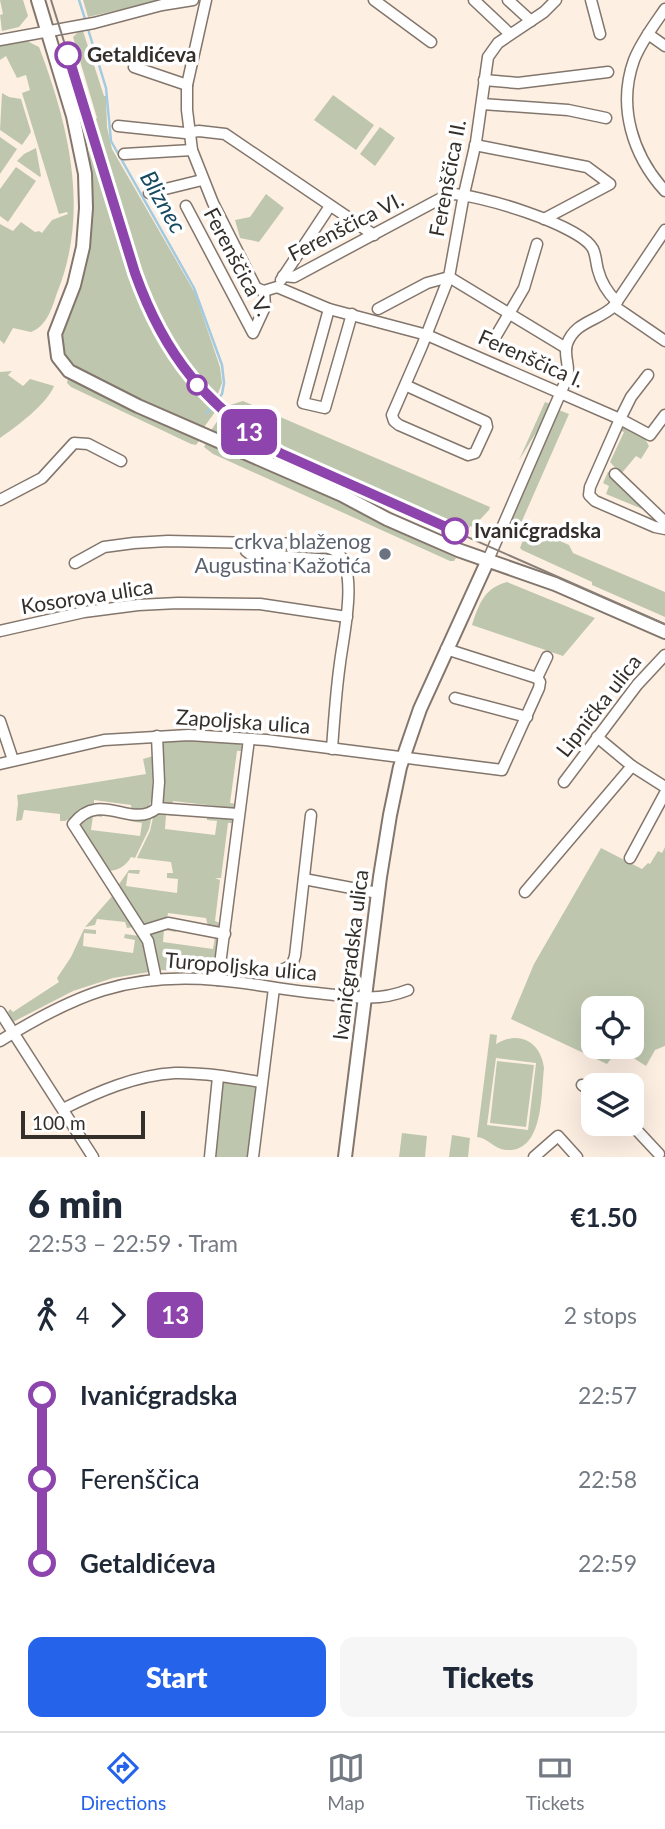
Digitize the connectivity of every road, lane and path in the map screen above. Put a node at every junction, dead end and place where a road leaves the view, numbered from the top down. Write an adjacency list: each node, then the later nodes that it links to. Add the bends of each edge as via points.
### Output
1 (38, 0): 11 (street)
2 (193, 0): 11 (street)
3 (206, 0): 21 (street)
4 (374, 0): 16 (street)
5 (474, 0): 12 (street)
6 (508, 0): 10 (street)
7 (556, 0): 10 (street, Ferenščica II.)
8 (591, 0): 13 (street)
9 (665, 9): 14 (street)
10 (531, 21): 12 (street, Ferenščica II.)
11 (48, 30): 15 (street); 62 (street, via 79,142 86,189 79,268 55,334 58,357 69,371 387,519)
12 (510, 34): 20 (street, Ferenščica II., via 490,53)
13 (600, 34)
14 (648, 34): 17 (street); 30 (street, via 635,57 630,79 630,128 642,160)
15 (0, 40)
16 (431, 42)
17 (665, 46)
18 (134, 67): 21 (street)
19 (608, 72): 20 (street, via 518,83)
20 (484, 80): 22 (street, Ferenščica II.)
21 (188, 82): 25 (street)
22 (482, 104): 23 (street, via 568,110); 26 (street, Ferenščica II.)
23 (606, 118)
24 (118, 126): 25 (street)
25 (190, 132): 27 (street); 34 (street, via 231,137)
26 (475, 145): 32 (street, Ferenščica II.); 35 (street, via 587,167 610,184)
27 (192, 150): 28 (street); 29 (street)
28 (124, 154)
29 (202, 180): 31 (street); 42 (street, via 253,285)
30 (665, 191)
31 (149, 193)
32 (464, 194): 35 (street); 37 (street, Ferenščica VI., via 449,194); 40 (street, Ferenščica II.)
33 (186, 206): 42 (street, Ferenščica V., via 253,333 265,307)
34 (330, 206): 37 (street); 39 (street)
35 (544, 219): 43 (street, via 586,240)
36 (665, 230): 43 (street)
37 (373, 235): 39 (street, Ferenščica VI., via 294,277)
38 (537, 244): 46 (street)
39 (284, 276): 41 (street)
40 (449, 277): 45 (street, via 427,283); 46 (street); 48 (street, Ferenščica II.)
41 (277, 287): 42 (street); 44 (street, Ferenščica I.)
42 (264, 291)
43 (616, 304): 50 (street); 51 (street, via 580,326)
44 (329, 309): 47 (street, Ferenščica I.); 47 (street, via 303,403 325,408)
45 (378, 309)
46 (511, 313): 49 (street); 51 (street)
47 (352, 314): 48 (street, Ferenščica I.)
48 (427, 335): 53 (street); 54 (street, Ferenščica I.)
49 (493, 341)
50 (665, 341)
51 (566, 348): 54 (street, Ivanićgradska ulica, via 569,372)
52 (648, 375): 56 (street)
53 (405, 385): 53 (street, via 392,412 394,421 468,455 475,453 486,422)
54 (562, 393): 56 (street, Ferenščica I.); 62 (street, Ivanićgradska ulica)
55 (665, 415): 56 (street, Ferenščica I., via 650,435)
56 (620, 419): 61 (street, via 589,495)
57 (121, 461): 59 (street, via 88,444 74,443 42,478)
58 (615, 474): 60 (street)
59 (0, 500)
60 (665, 522)
61 (665, 529)
62 (488, 560): 66 (street); 67 (street, Ivanićgradska ulica)
63 (75, 563): 64 (street, Kosorova ulica, via 104,547 134,542 244,542 250,554 343,561)
64 (348, 617): 65 (street, Kosorova ulica, via 260,604 138,604); 77 (street, Kosorova ulica)
65 (0, 631)
66 (665, 632)
67 (446, 649): 70 (street); 78 (street, Ivanićgradska ulica)
68 (665, 655): 75 (street, Lipnička ulica)
69 (547, 657): 70 (street)
70 (537, 678): 72 (street, via 539,688)
71 (455, 698): 72 (street)
72 (527, 718): 78 (street, via 502,770)
73 (0, 721): 79 (street)
74 (157, 736): 76 (street, Zapoljska ulica); 79 (street, Zapoljska ulica, via 104,740); 85 (street)
75 (597, 737): 81 (street); 82 (street, Lipnička ulica)
76 (248, 738): 77 (street, Zapoljska ulica); 86 (street)
77 (332, 749): 78 (street, Zapoljska ulica)
78 (402, 759): 91 (street, Ivanićgradska ulica)
79 (13, 760): 80 (street, Zapoljska ulica)
80 (0, 764)
81 (632, 766): 83 (street); 90 (street)
82 (564, 782)
83 (665, 787)
84 (665, 793): 88 (street)
85 (157, 808): 86 (street); 92 (street, via 139,815 94,809 73,824)
86 (239, 814): 93 (street)
87 (311, 815): 89 (street)
88 (631, 858)
89 (304, 878): 91 (street); 94 (street, via 295,956 292,965)
90 (525, 892)
91 (378, 893): 99 (street, Ivanićgradska ulica)
92 (142, 931): 93 (street, via 168,923); 95 (street, via 152,950)
93 (225, 934): 96 (street)
94 (282, 970)
95 (156, 979): 96 (street, Turopoljska ulica); 101 (street, Turopoljska ulica, via 91,993)
96 (218, 980): 97 (street, Turopoljska ulica)
97 (274, 988): 99 (street, Turopoljska ulica); 104 (street)
98 (408, 990): 99 (street, Turopoljska ulica, via 384,998)
99 (364, 998): 111 (street, Ivanićgradska ulica)
100 (0, 1012): 101 (street)
101 (14, 1033): 102 (street, Turopoljska ulica); 105 (street)
102 (0, 1041)
103 (218, 1077): 104 (street); 105 (street, via 175,1073 135,1080); 109 (street)
104 (261, 1082): 110 (street)
105 (63, 1109): 108 (street)
106 (643, 1136): 107 (street)
107 (660, 1153)
108 (93, 1157)
109 (210, 1157)
110 (253, 1157)
111 (345, 1157)
112 (534, 1157): 113 (street, via 558,1136)
113 (576, 1157)

